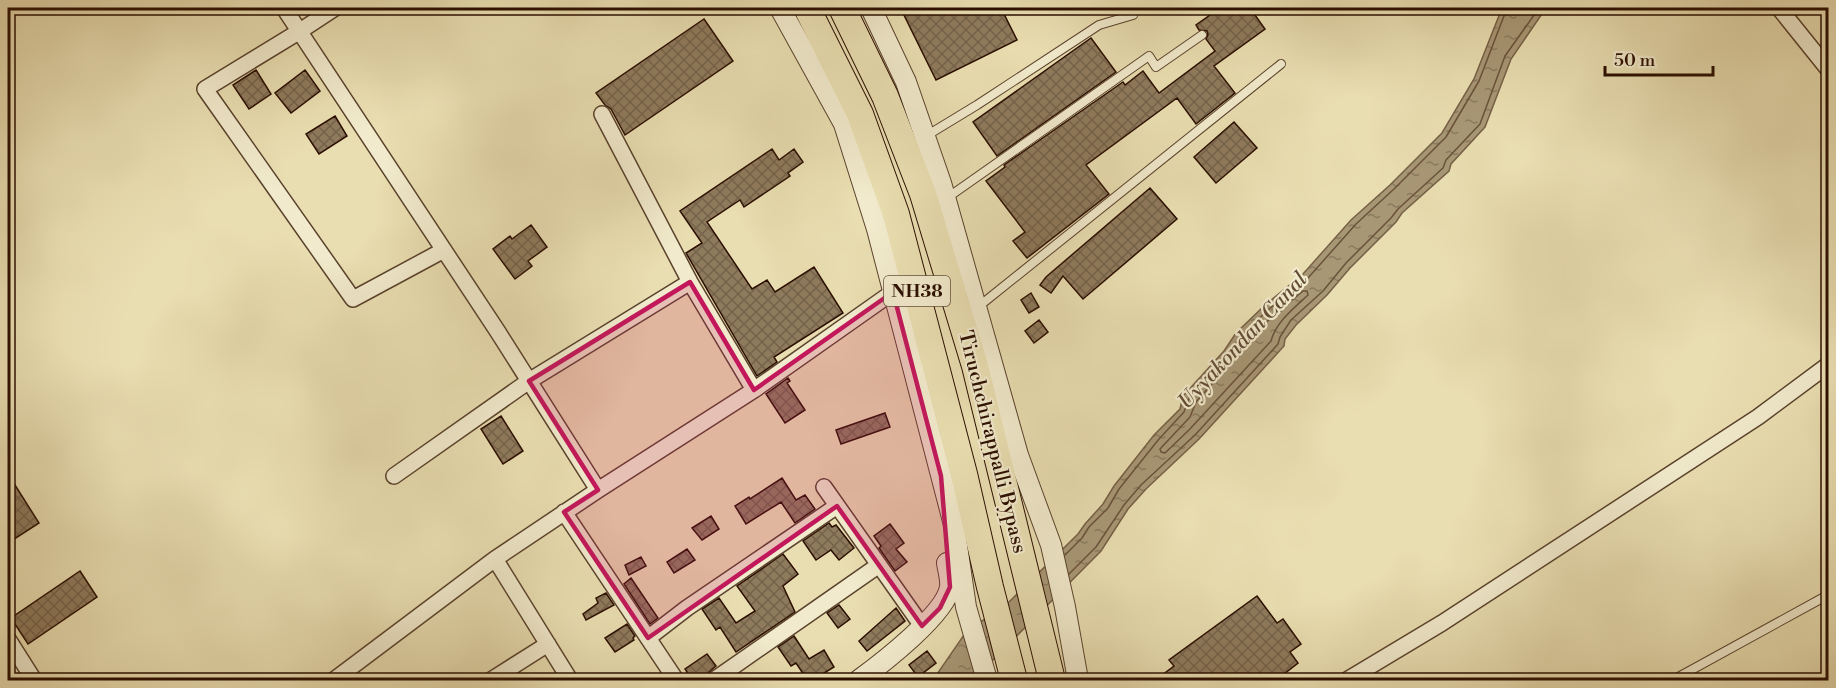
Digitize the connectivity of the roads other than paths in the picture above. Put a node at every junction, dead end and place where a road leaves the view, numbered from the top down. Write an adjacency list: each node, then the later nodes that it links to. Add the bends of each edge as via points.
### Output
1 (284, 8): 9 (street)
2 (335, 8): 9 (street)
3 (780, 8): 18 (street, via 844,124)
4 (807, 8): 45 (highway, Tiruchchirappalli Bypass / NH38, via 860,114 896,214)
5 (842, 8): 46 (highway, Tiruchchirappalli Bypass / NH38, via 885,96 923,194 975,366)
6 (871, 8): 14 (street, via 906,82)
7 (1779, 8): 12 (street)
8 (1132, 15): 14 (lane, via 1099,25)
9 (300, 31): 16 (street); 16 (street, via 205,89 353,299)
10 (1202, 35): 15 (lane, via 1156,67 1149,56)
11 (1281, 64): 19 (lane)
12 (1828, 69)
13 (602, 114): 17 (street)
14 (925, 137): 15 (street)
15 (945, 199): 19 (street)
16 (444, 250): 21 (street)
17 (690, 282): 21 (street); 22 (street)
18 (893, 292): 22 (street); 24 (street)
19 (976, 308): 47 (street, via 1018,455 1051,545)
20 (1828, 365): 48 (street, via 1748,423)
21 (530, 381): 23 (street); 26 (street)
22 (754, 390): 26 (street)
23 (394, 476)
24 (941, 476): 32 (street, via 941,518 950,587 940,608); 44 (street, via 954,525 966,607)
25 (824, 487): 27 (street)
26 (598, 490): 28 (street)
27 (837, 506): 30 (street); 33 (street)
28 (564, 512): 29 (street); 33 (street)
29 (495, 559): 35 (street); 38 (street)
30 (879, 565): 32 (street); 42 (street)
31 (1828, 595): 49 (lane)
32 (922, 626): 43 (street, via 895,654)
33 (648, 638): 41 (street)
34 (8, 639): 36 (street)
35 (548, 644): 39 (street); 40 (street)
36 (13, 658): 37 (street)
37 (34, 681)
38 (334, 681)
39 (491, 681)
40 (570, 681)
41 (676, 681)
42 (714, 681)
43 (859, 681)
44 (987, 681)
45 (1014, 681)
46 (1052, 681)
47 (1078, 681)
48 (1347, 681)
49 (1673, 681)

